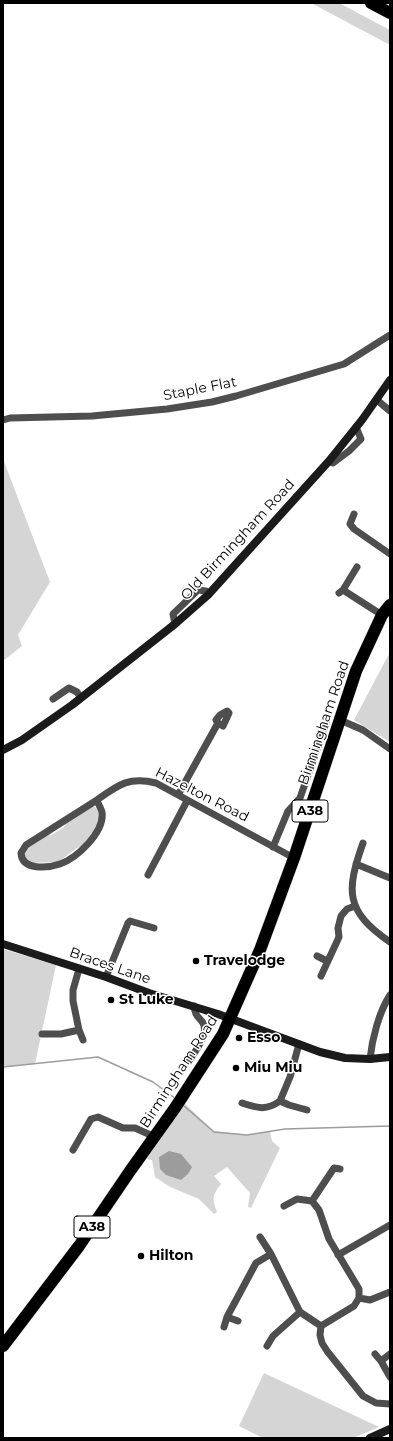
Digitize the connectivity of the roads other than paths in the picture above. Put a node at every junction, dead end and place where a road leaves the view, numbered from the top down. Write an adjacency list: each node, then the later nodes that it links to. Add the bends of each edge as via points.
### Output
1 (371, 3): 2 (highway)
2 (390, 13)
3 (390, 335): 7 (street, Staple Flat, via 344,364 212,402 92,416)
4 (390, 380): 5 (main road, Old Birmingham Road)
5 (377, 400): 6 (street); 13 (main road, Old Birmingham Road, via 328,460 208,595)
6 (390, 411)
7 (3, 420)
8 (354, 514): 9 (street, via 350,524 354,529)
9 (390, 554)
10 (357, 567): 12 (street, via 341,591)
11 (390, 605): 12 (highway, Birmingham Road / A38)
12 (382, 615): 15 (highway, Birmingham Road / A38, via 356,671)
13 (81, 698): 14 (street, via 77,692 69,688); 19 (main road, Old Birmingham Road, via 22,740)
14 (53, 699)
15 (340, 720): 18 (street, via 363,730); 25 (highway, Birmingham Road / A38)
16 (326, 722): 24 (street, via 300,798 288,811)
17 (218, 723): 20 (street)
18 (390, 749)
19 (3, 750)
20 (178, 795): 21 (street, Hazelton Road, via 156,783 137,780 116,787); 22 (street, Hazelton Road)
21 (97, 800): 21 (street, Hazelton Road, via 102,811 102,820 89,843 74,856 60,864 44,867 30,866 24,862 21,853 26,846)
22 (187, 800): 24 (street, Hazelton Road); 27 (street)
23 (363, 843): 26 (street)
24 (273, 847): 25 (street, Hazelton Road)
25 (294, 858): 40 (highway, Birmingham Road / A38)
26 (356, 864): 28 (street); 29 (street, via 352,893)
27 (148, 875)
28 (390, 878)
29 (355, 906): 31 (street, via 362,918); 34 (street, via 347,909 341,916 339,937)
30 (154, 928): 37 (street, via 130,921 128,923)
31 (390, 942)
32 (3, 944): 35 (main road, Braces Lane)
33 (317, 956): 34 (street)
34 (327, 961): 36 (street)
35 (79, 969): 37 (main road, Braces Lane); 41 (street, via 72,1000)
36 (321, 976)
37 (106, 977): 39 (main road, Braces Lane)
38 (390, 995): 46 (street, via 374,1034)
39 (194, 1006): 40 (main road, Braces Lane); 47 (street, Birmingham Road, via 195,1014 203,1024 204,1031 203,1038)
40 (231, 1019): 44 (main road, Braces Lane); 51 (highway, Birmingham Road / A38, via 224,1034)
41 (79, 1030): 42 (street, via 61,1034); 43 (street)
42 (42, 1034)
43 (83, 1040)
44 (299, 1044): 46 (main road, Braces Lane, via 345,1058); 48 (street)
45 (390, 1057): 46 (main road, Braces Lane)
46 (370, 1059)
47 (189, 1061)
48 (280, 1101): 49 (street, via 272,1107 260,1109); 50 (street)
49 (242, 1103)
50 (307, 1110)
51 (155, 1137): 52 (street, via 135,1128 123,1128 98,1117 91,1120); 67 (highway, Birmingham Road / A38, via 79,1246)
52 (72, 1150)
53 (334, 1167): 54 (street)
54 (312, 1201): 55 (street, via 290,1198); 59 (street, via 319,1210 329,1239)
55 (284, 1206)
56 (390, 1225): 59 (street)
57 (260, 1237): 58 (street)
58 (270, 1254): 62 (street); 63 (street, via 256,1262)
59 (338, 1255): 61 (street, via 359,1289)
60 (390, 1292): 61 (street, via 370,1300)
61 (359, 1298): 65 (street, via 354,1306)
62 (300, 1312): 65 (street); 68 (street, via 271,1335)
63 (227, 1317): 64 (street); 66 (street)
64 (238, 1321)
65 (321, 1326): 73 (street, via 320,1335 327,1352 363,1396 376,1403)
66 (224, 1327)
67 (3, 1346)
68 (267, 1346)
69 (374, 1354): 71 (street)
70 (390, 1354): 71 (street)
71 (381, 1361): 72 (street)
72 (390, 1377)
73 (390, 1404)
74 (390, 1429): 75 (main road)
75 (370, 1438)

